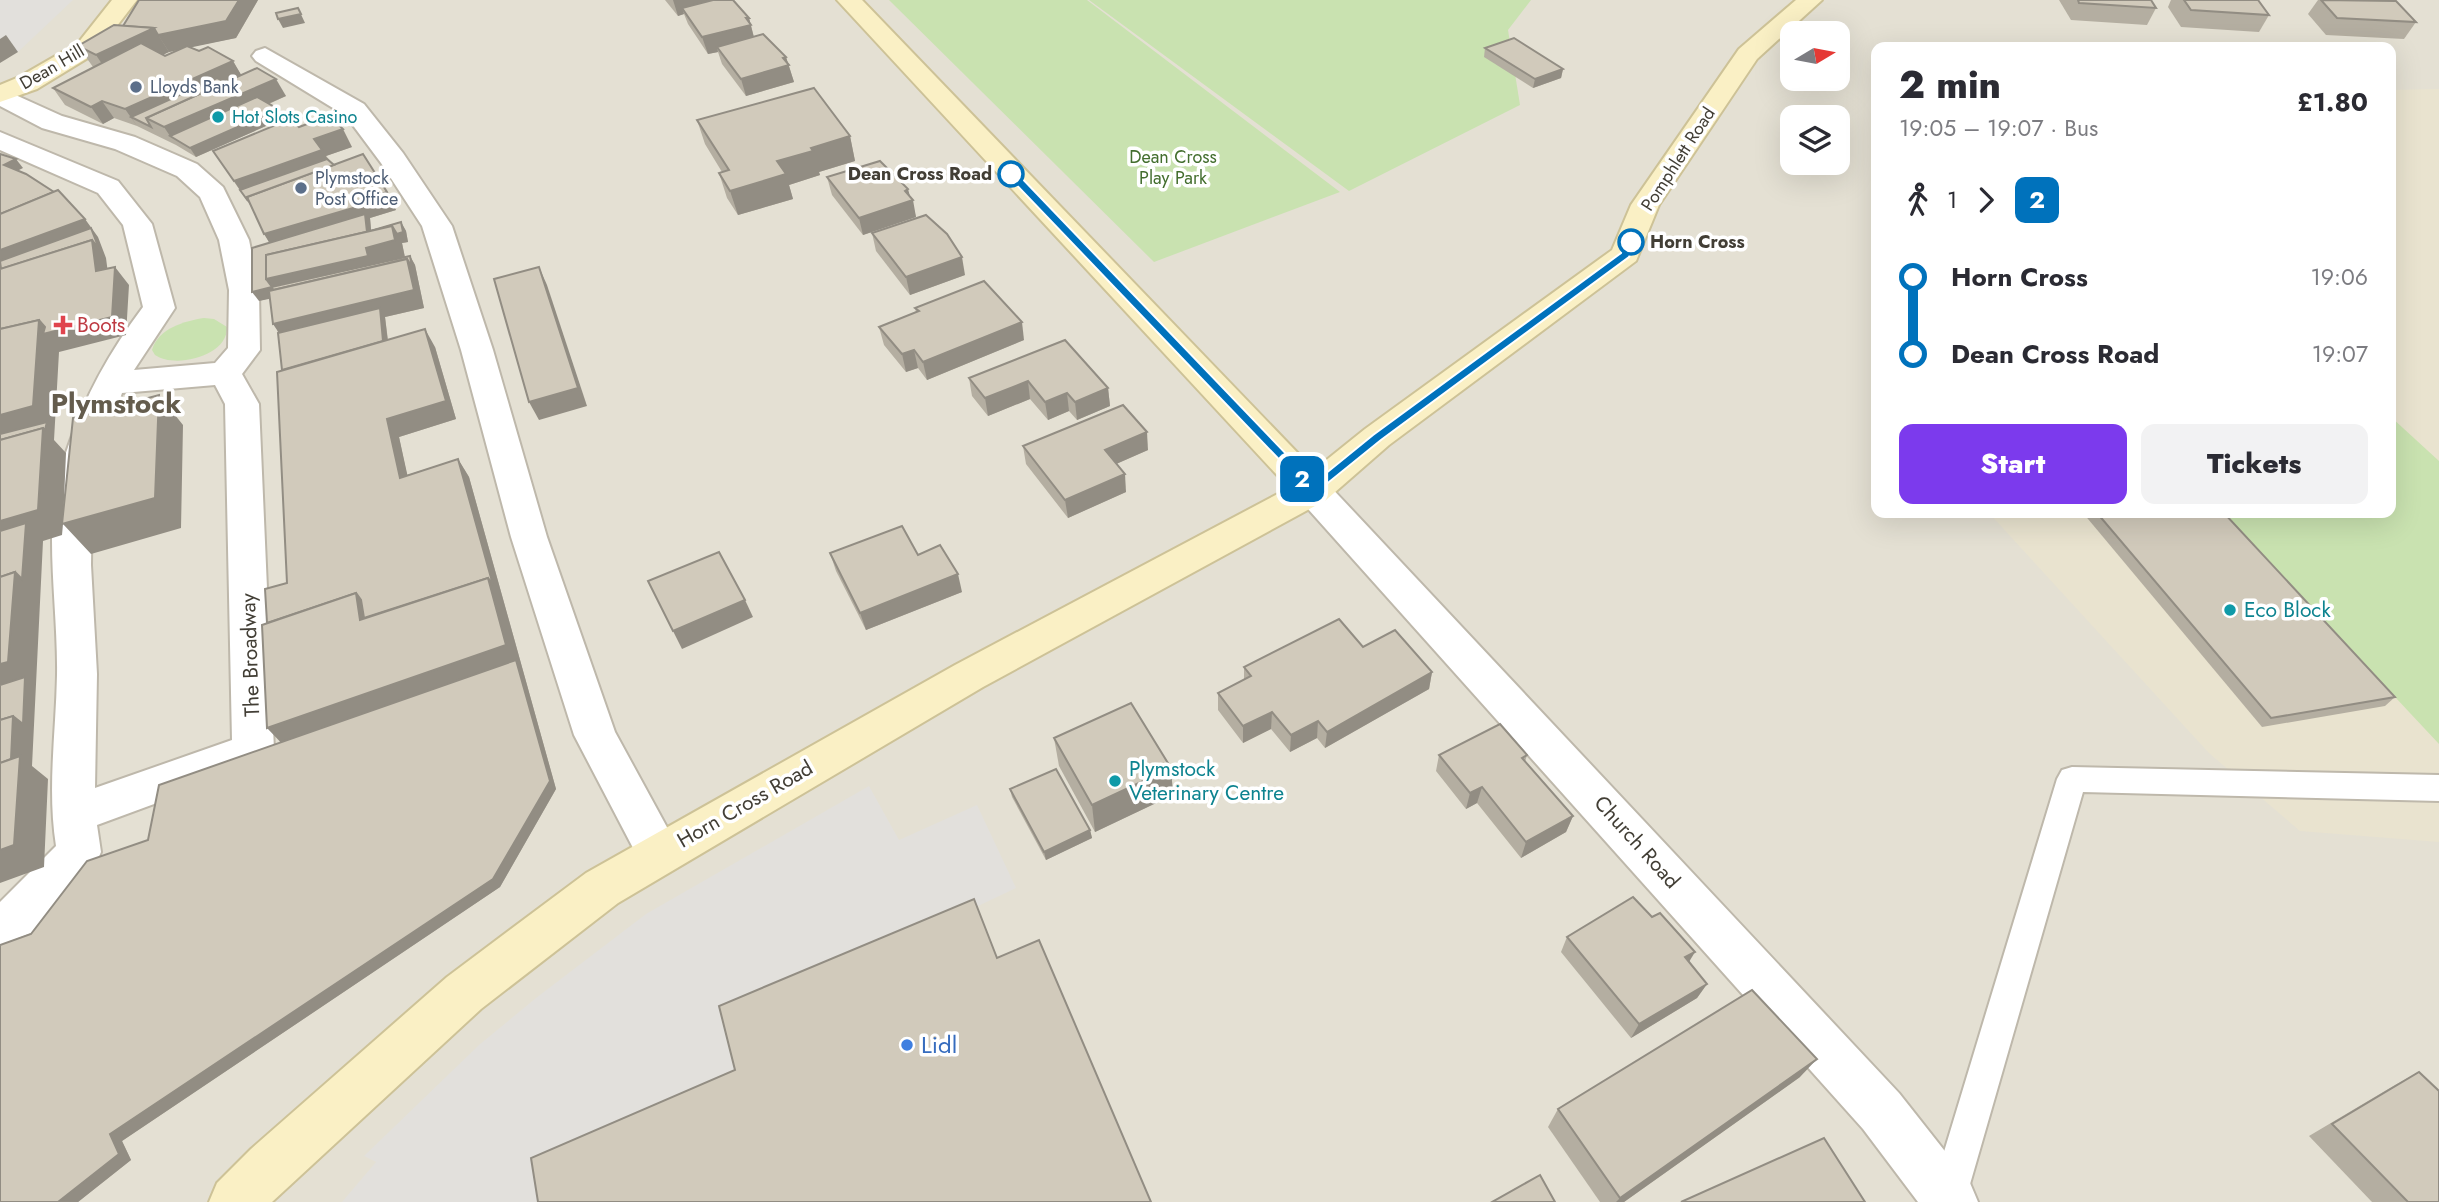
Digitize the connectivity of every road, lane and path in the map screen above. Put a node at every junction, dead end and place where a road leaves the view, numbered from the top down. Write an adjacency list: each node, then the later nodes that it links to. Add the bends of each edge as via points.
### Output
1 (125, 0): 5 (street, Dean Hill, via 87,48)
2 (849, 0): 9 (street)
3 (1810, 0): 9 (street, Pomphlett Road, via 1748,54 1645,205 1625,255 1377,438)
4 (265, 56): 12 (street, via 355,110 437,226 529,537 595,735)
5 (0, 95): 7 (street, via 52,122 125,143 187,170 213,193 234,240 244,290 244,350)
6 (0, 140): 8 (street, via 108,187 137,224 159,308)
7 (225, 373): 8 (street); 11 (street, The Broadway, via 242,404 253,750)
8 (110, 383): 11 (street, via 74,482)
9 (1313, 491): 12 (street, Horn Cross Road, via 968,676); 14 (street, Church Road, via 1881,1111)
10 (2439, 788): 14 (lane, via 2072,779)
11 (74, 815): 13 (street, via 79,852 15,918)
12 (659, 853): 15 (street, Horn Cross Road, via 602,888 464,993 269,1167)
13 (0, 924)
14 (1950, 1200)
15 (236, 1202)

